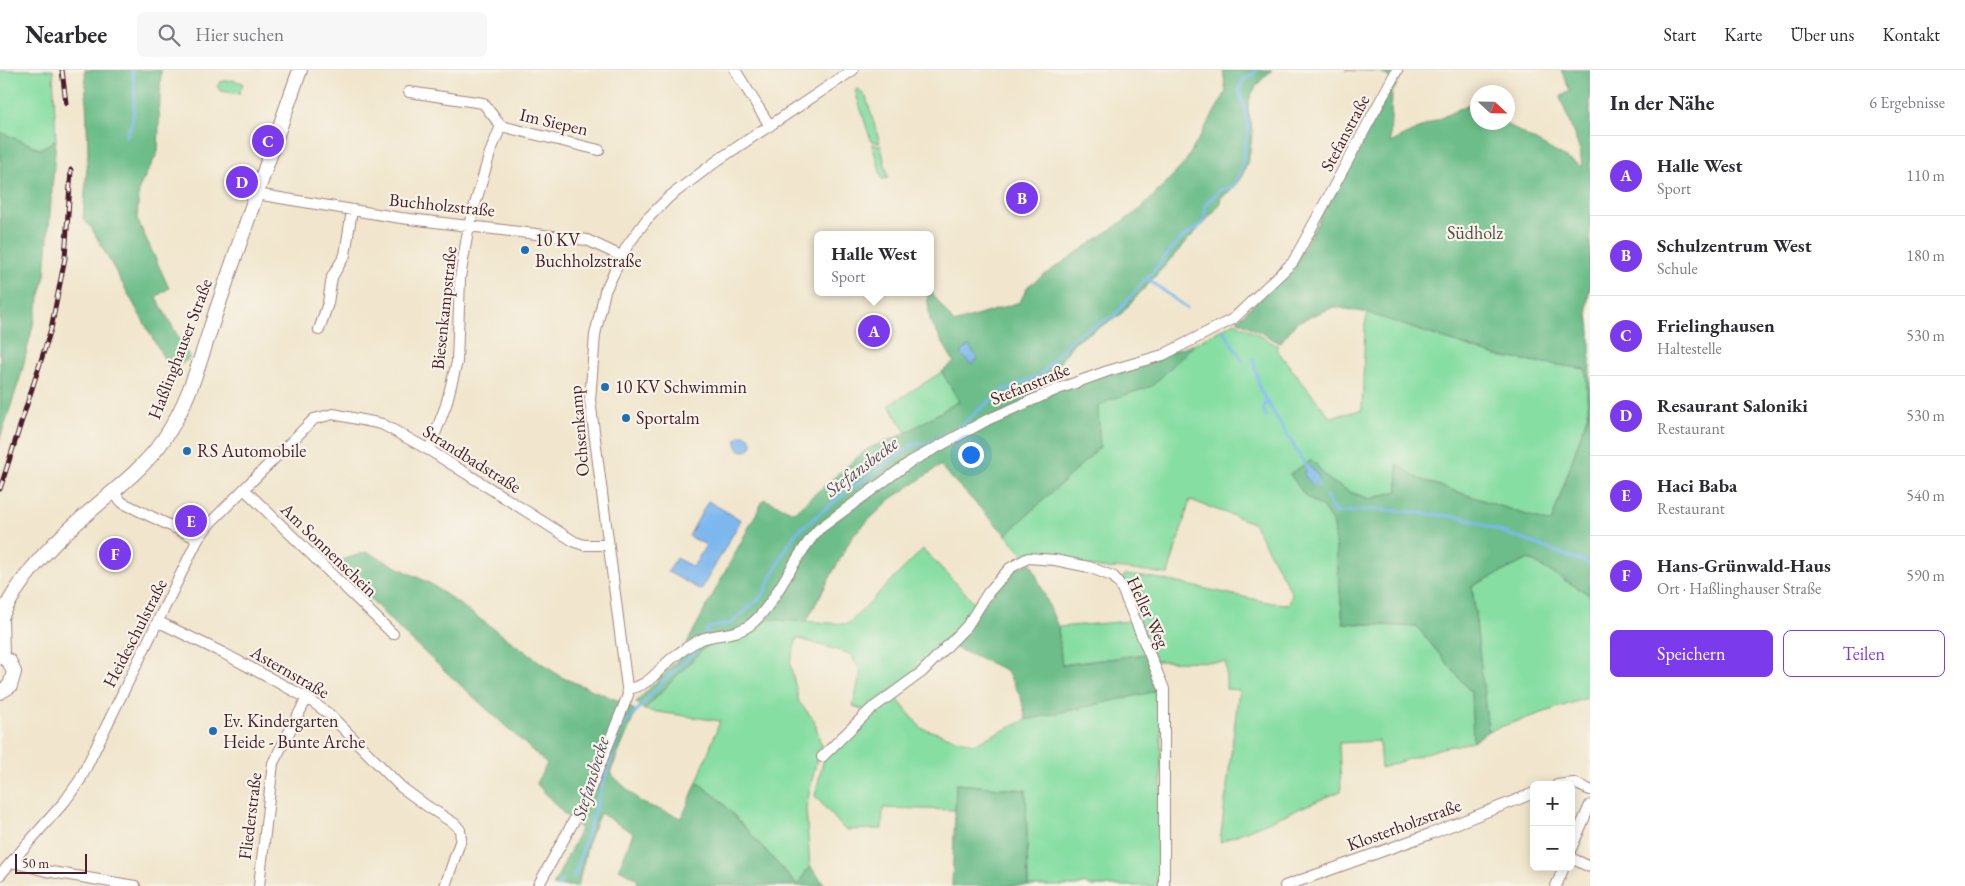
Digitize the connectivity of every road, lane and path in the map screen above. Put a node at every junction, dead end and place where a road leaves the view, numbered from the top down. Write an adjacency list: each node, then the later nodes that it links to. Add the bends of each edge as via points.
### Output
1 (300, 70): 9 (main road, Haßlinghauser Straße)
2 (735, 70): 7 (street)
3 (853, 70): 7 (street, Ochsenkamp)
4 (1397, 70): 24 (street, Stefanstraße, via 1293,262 1233,319 1163,355 1108,371 1013,408 910,462 819,529 806,543 764,610 750,625 735,632 705,638 670,659 642,687)
5 (409, 92): 6 (street, Im Siepen, via 483,103)
6 (501, 126): 8 (street, Im Siepen); 11 (street, Im Siepen)
7 (770, 126): 12 (street, Ochsenkamp, via 669,197 647,219)
8 (600, 150)
9 (256, 194): 10 (street, Buchholzstraße); 17 (main road, Haßlinghauser Straße, via 176,418 147,460)
10 (352, 210): 11 (street, Buchholzstraße); 13 (street, via 344,255 332,277)
11 (469, 225): 12 (street, Buchholzstraße, via 586,240); 15 (street, Biesenkampstraße, via 460,278 457,362)
12 (621, 256): 19 (street, Ochsenkamp, via 600,310 591,363 590,400)
13 (319, 330)
14 (314, 419): 15 (street, Strandbadstraße, via 333,414 382,424); 16 (street, Heideschulstraße)
15 (429, 450): 19 (street, Strandbadstraße, via 575,542 584,546)
16 (244, 489): 18 (street, Heideschulstraße); 22 (street, Am Sonnenschein)
17 (112, 492): 18 (street, via 123,503); 20 (main road, Haßlinghauser Straße, via 35,564 16,589)
18 (198, 538): 21 (street, Heideschulstraße)
19 (608, 545): 24 (street, Ochsenkamp)
20 (1, 618): 23 (main road, Haßlinghauser Straße)
21 (159, 622): 26 (street, Asternstraße); 34 (street, Heideschulstraße, via 80,780)
22 (392, 634)
23 (1, 656): 25 (main road, via 9,661 14,672 13,680)
24 (628, 689): 41 (street, Ochsenkamp, via 625,705 588,794)
25 (1, 694)
26 (307, 698): 39 (street, Fliederstraße, via 273,763); 40 (street, Asternstraße, via 329,714 397,783 460,830 461,839)
27 (822, 757): 42 (street, Heller Weg, via 870,710 922,672 967,626 1010,568 1028,558 1089,567 1114,577 1121,586 1164,690)
28 (1575, 783): 29 (street)
29 (1590, 790)
30 (1530, 795): 43 (street, Klosterholzstraße)
31 (1590, 805): 32 (street)
32 (1575, 840)
33 (1575, 860): 35 (street)
34 (14, 862): 37 (street, Heideschulstraße); 38 (street, via 46,871)
35 (1590, 867)
36 (1562, 871): 44 (street)
37 (0, 875)
38 (135, 886)
39 (259, 886)
40 (445, 886)
41 (538, 886)
42 (1164, 886)
43 (1285, 886)
44 (1556, 886)

